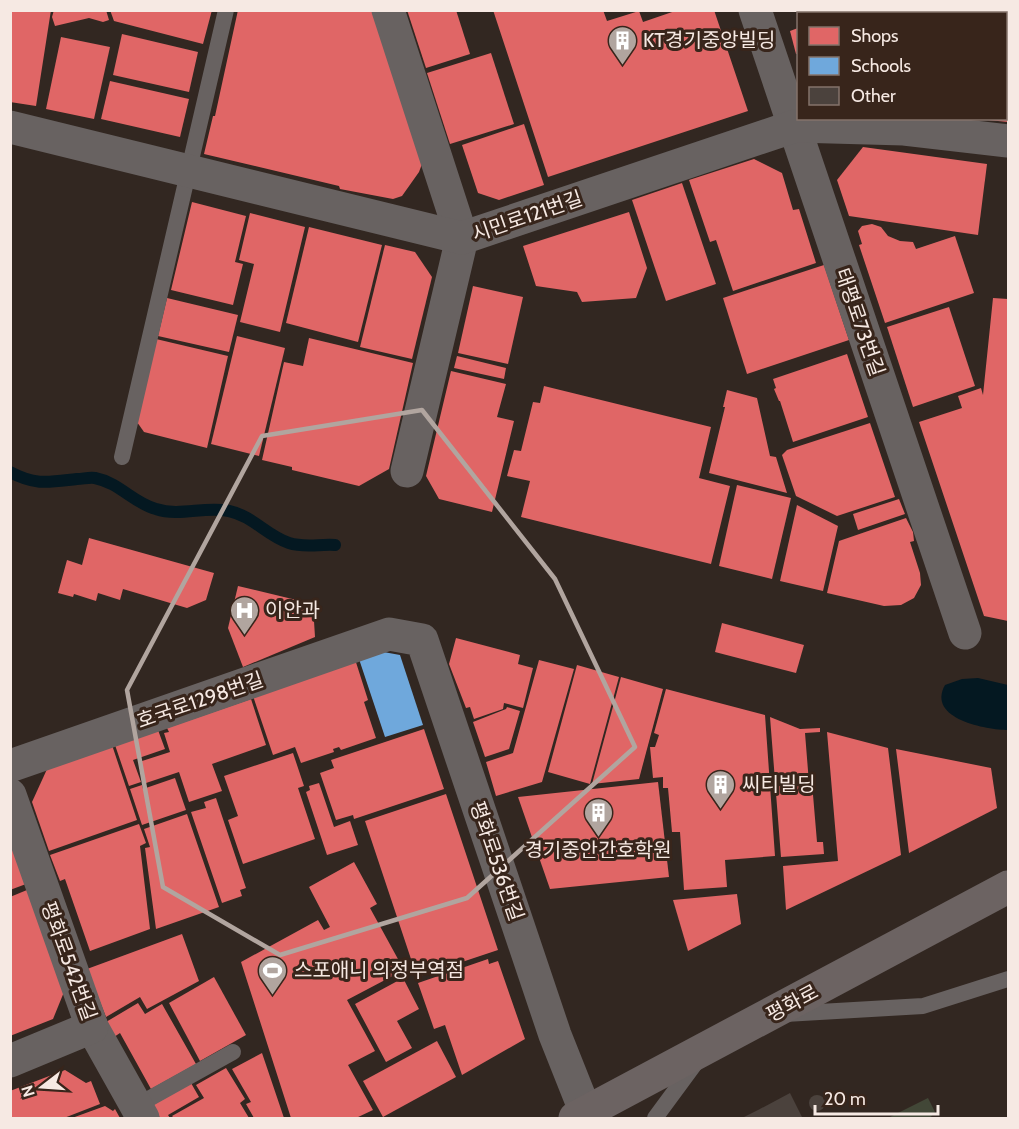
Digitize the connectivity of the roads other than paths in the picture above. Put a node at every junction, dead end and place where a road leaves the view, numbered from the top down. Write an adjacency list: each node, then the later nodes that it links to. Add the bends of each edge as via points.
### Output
1 (226, 10): 8 (lane)
2 (388, 10): 9 (street)
3 (755, 10): 5 (street, 태평로73번길)
4 (905, 124): 5 (street, 시민로121번길); 7 (street, 시민로121번길)
5 (795, 126): 9 (street, 시민로121번길); 12 (street, 태평로73번길)
6 (10, 127): 8 (street, 시민로121번길)
7 (1008, 141)
8 (188, 171): 9 (street, 시민로121번길); 10 (lane)
9 (462, 238): 11 (street)
10 (122, 457)
11 (406, 471)
12 (964, 633)
13 (389, 634): 14 (street, 호국로1298번길); 24 (street, 평화로536번길, via 422,640)
14 (10, 766)
15 (10, 795): 19 (street, 평화로542번길)
16 (1008, 887): 18 (main road, 평화로)
17 (1008, 979): 18 (lane, via 923,1006)
18 (769, 1015): 20 (main road, 평화로)
19 (92, 1027): 22 (street); 23 (street, 평화로542번길)
20 (705, 1049): 24 (main road, 평화로); 25 (lane)
21 (233, 1052): 23 (lane)
22 (10, 1061)
23 (140, 1112)
24 (581, 1116)
25 (655, 1119)

